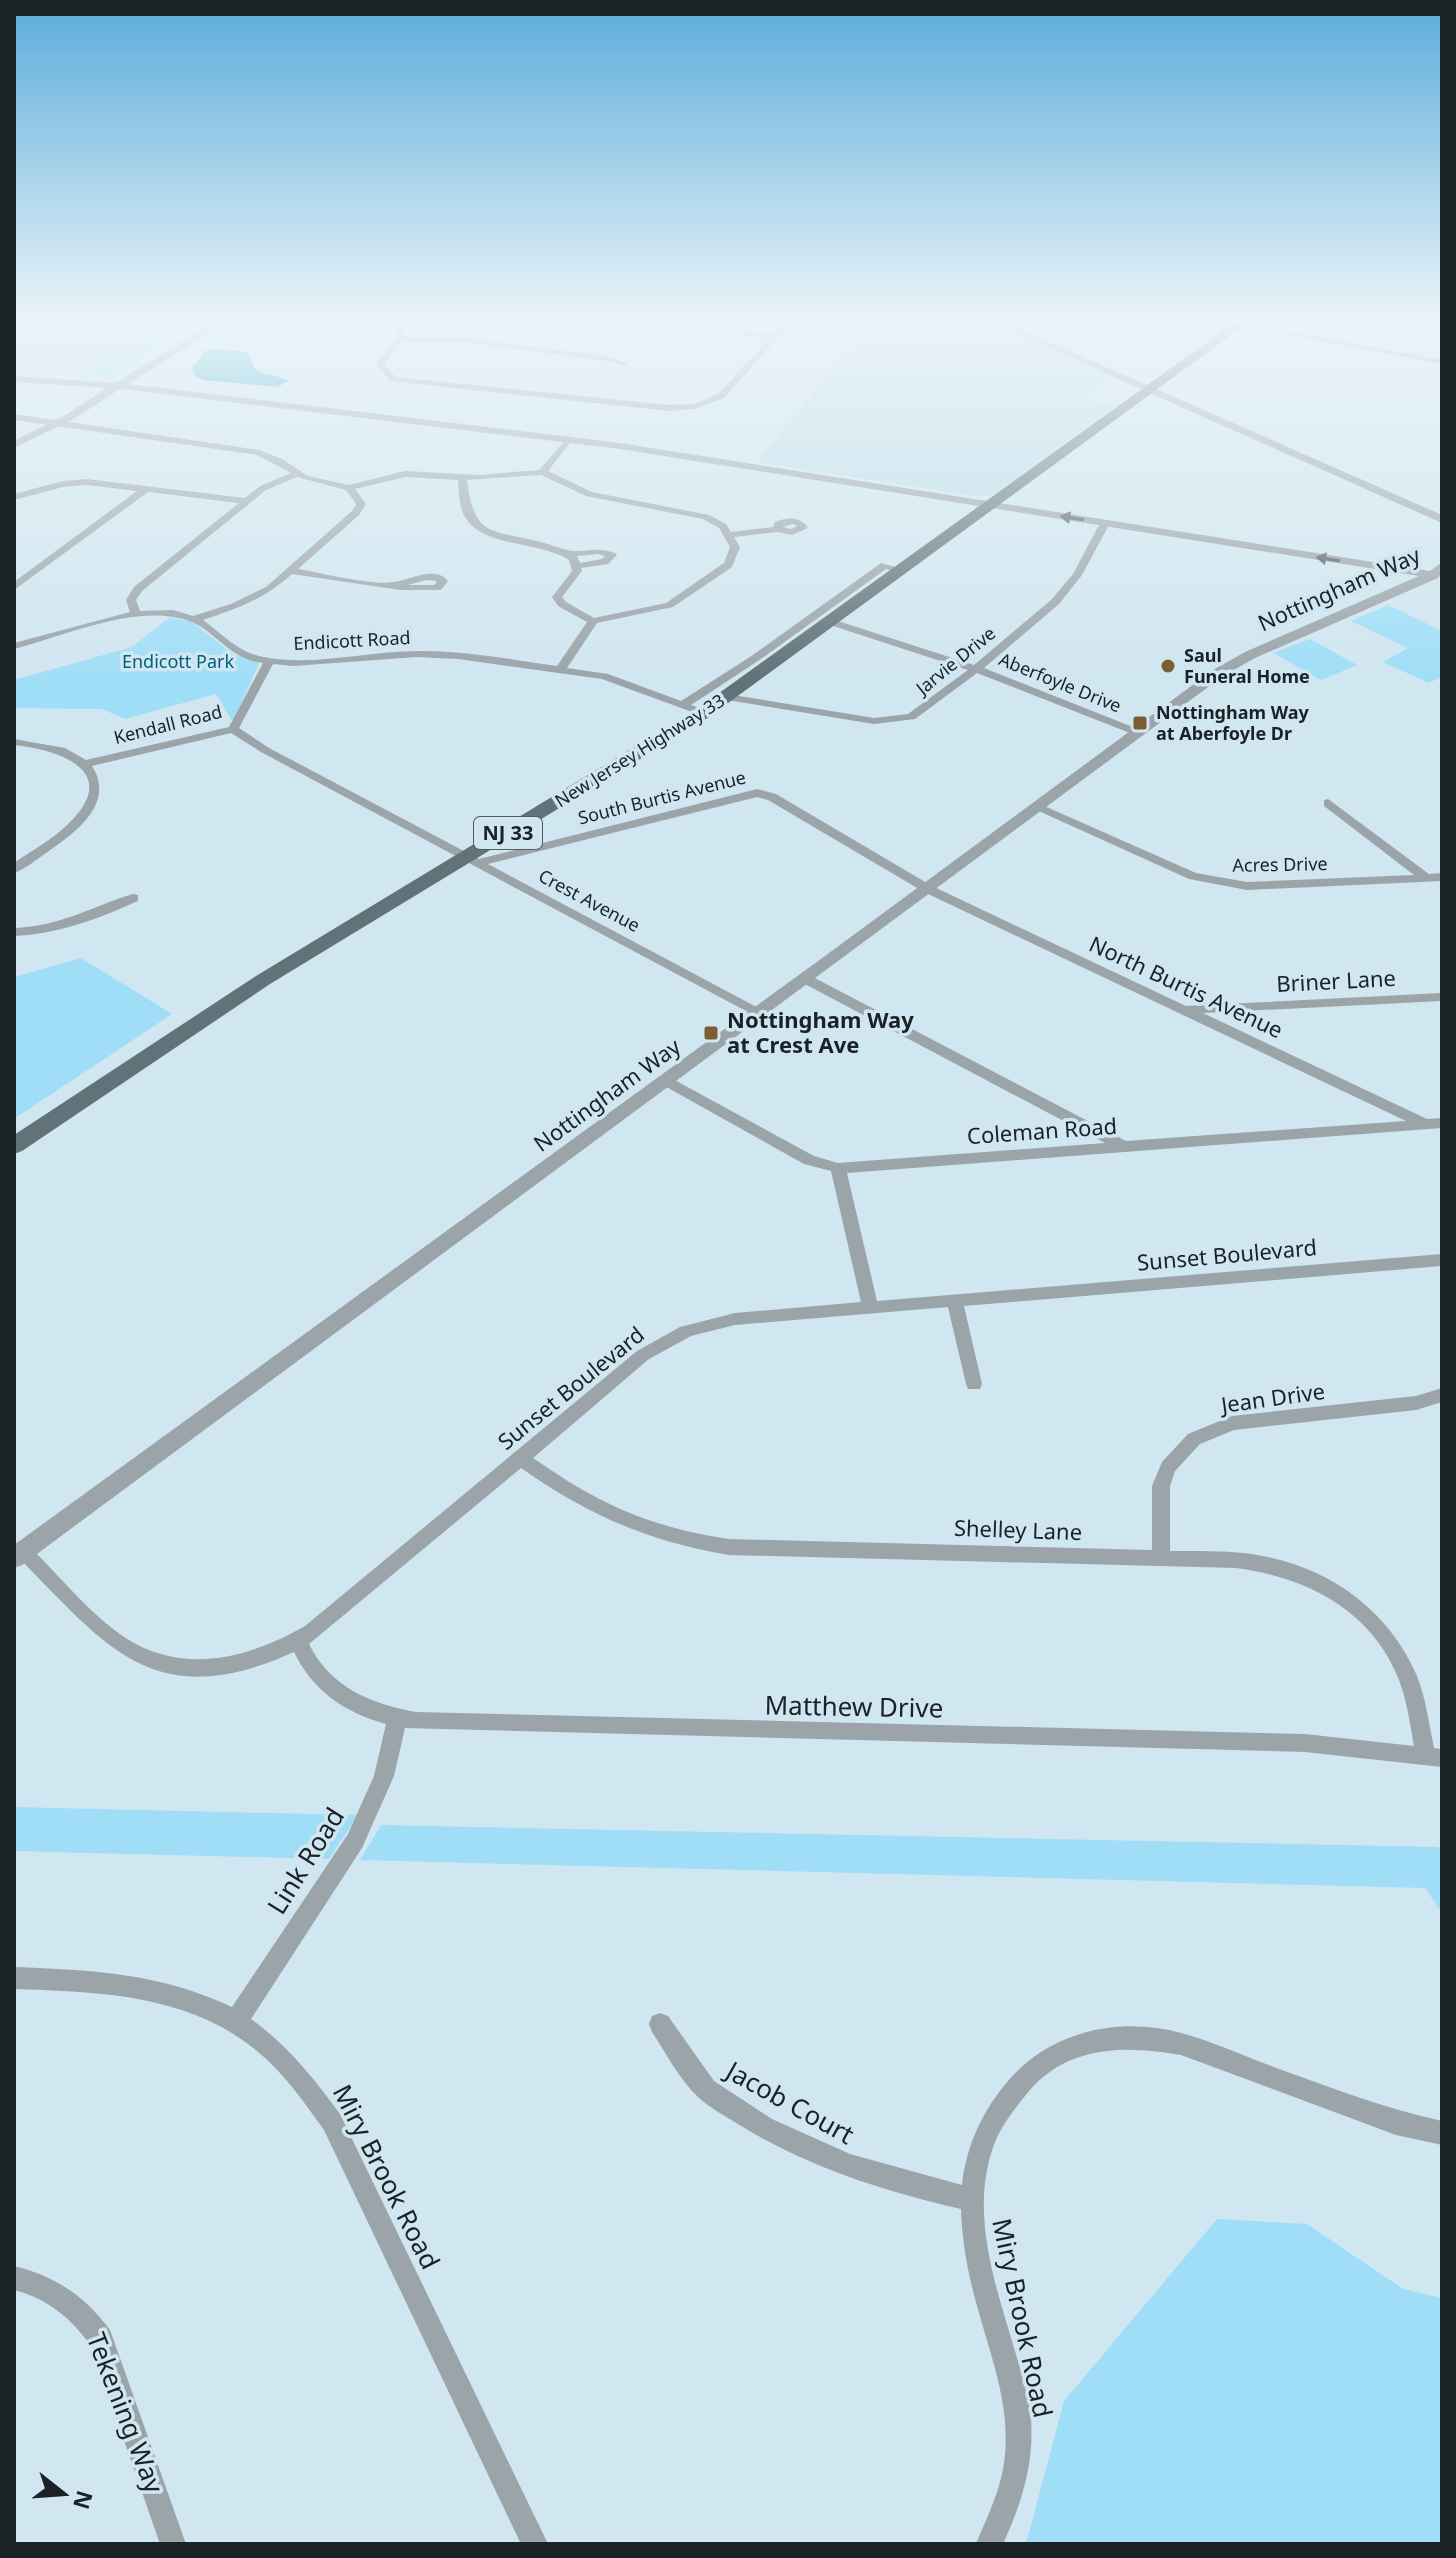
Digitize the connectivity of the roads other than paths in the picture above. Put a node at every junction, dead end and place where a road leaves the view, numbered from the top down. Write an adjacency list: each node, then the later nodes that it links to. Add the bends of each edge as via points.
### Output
1 (184, 441): 7 (street, via 247,450)
2 (567, 441): 6 (street)
3 (584, 441): 13 (street)
4 (1079, 441): 13 (main road, New Jersey Highway 33 / NJ 33)
5 (1268, 441): 14 (street)
6 (542, 472): 8 (street); 17 (street, via 589,494 698,514 716,521)
7 (297, 474): 10 (street); 12 (street, via 270,483)
8 (462, 478): 10 (street, via 405,474); 18 (street, via 469,516 479,526)
9 (147, 488): 11 (street, via 75,482); 12 (street); 24 (street)
10 (349, 488): 21 (street, via 359,498 359,509)
11 (14, 497)
12 (247, 501): 25 (street, via 138,589 131,600)
13 (992, 505): 15 (street, one-way to 13); 20 (main road, New Jersey Highway 33 / NJ 33)
14 (1442, 519)
15 (1105, 523): 22 (street, one-way to 15); 32 (street, Jarvie Drive, via 1063,594)
16 (778, 529): 17 (street)
17 (730, 535): 27 (street, via 735,552 728,565 669,605)
18 (570, 554): 19 (street); 19 (street, via 612,555 605,562)
19 (577, 566): 27 (street, via 557,597)
20 (902, 570): 28 (main road, New Jersey Highway 33 / NJ 33); 34 (street, via 885,565)
21 (290, 571): 23 (street); 26 (street, via 249,601)
22 (1439, 572): 37 (street, Nottingham Way, via 1232,664)
23 (392, 586)
24 (14, 587)
25 (136, 613): 26 (street, Endicott Road); 29 (street, Endicott Road)
26 (194, 619): 30 (street, Endicott Road, via 236,651)
27 (593, 621): 31 (street)
28 (831, 622): 32 (street, Aberfoyle Drive); 33 (main road, New Jersey Highway 33 / NJ 33)
29 (14, 646)
30 (269, 661): 31 (street, Endicott Road, via 438,655); 36 (street, Kendall Road)
31 (561, 669): 34 (street, Endicott Road, via 620,681)
32 (976, 669): 33 (street, Jarvie Drive, via 918,714 891,721); 37 (street, Aberfoyle Drive)
33 (727, 697): 35 (main road, New Jersey Highway 33 / NJ 33)
34 (683, 705): 35 (street, Endicott Road)
35 (703, 713): 42 (main road, New Jersey Highway 33 / NJ 33)
36 (233, 729): 39 (street, Kendall Road); 42 (street, Crest Avenue)
37 (1139, 733): 41 (street, Nottingham Way)
38 (14, 742): 39 (street, via 51,746)
39 (84, 764): 43 (street, via 94,781 87,810)
40 (1328, 803): 45 (street)
41 (1038, 808): 45 (street, Acres Drive, via 1215,883); 46 (street, Nottingham Way)
42 (472, 860): 46 (street, South Burtis Avenue, via 757,793); 52 (street, Crest Avenue); 56 (main road, New Jersey Highway 33 / NJ 33, via 263,980)
43 (14, 869)
44 (1442, 877): 45 (street, Acres Drive)
45 (1426, 878)
46 (928, 889): 49 (street, Nottingham Way); 51 (street, North Burtis Avenue)
47 (133, 898): 48 (street, via 47,928)
48 (14, 932)
49 (806, 979): 52 (street, Nottingham Way); 57 (street)
50 (1442, 997): 51 (street, Briner Lane)
51 (1183, 1010): 55 (street, North Burtis Avenue)
52 (759, 1014): 53 (street, Nottingham Way)
53 (666, 1081): 58 (street, Coleman Road, via 809,1160); 65 (street, Nottingham Way)
54 (1442, 1123): 55 (street, Coleman Road)
55 (1425, 1124): 57 (street, Coleman Road)
56 (14, 1146)
57 (1125, 1148): 58 (street, Coleman Road)
58 (838, 1168): 61 (street)
59 (1442, 1260): 60 (street, Sunset Boulevard)
60 (954, 1299): 61 (street, Sunset Boulevard); 62 (street)
61 (870, 1306): 64 (street, Sunset Boulevard, via 735,1319 686,1331 643,1355)
62 (974, 1384)
63 (1442, 1395): 66 (street, Jean Drive, via 1416,1403 1232,1423 1194,1439 1168,1467 1161,1486)
64 (520, 1458): 66 (street, Shelley Lane, via 593,1507 691,1542); 67 (street, Sunset Boulevard)
65 (18, 1554): 67 (street, Sunset Boulevard, via 111,1636 145,1658 170,1665 221,1667)
66 (1161, 1558): 69 (street, Shelley Lane, via 1273,1565 1307,1575 1352,1602 1399,1658)
67 (298, 1641): 68 (street, Matthew Drive, via 329,1687 349,1702)
68 (397, 1719): 69 (street, Matthew Drive, via 1305,1743); 71 (street, Link Road, via 384,1776 355,1841)
69 (1434, 1756)
70 (14, 1978): 71 (street, Miry Brook Road, via 149,1987 199,2002)
71 (236, 2021): 77 (street, Miry Brook Road, via 286,2061 332,2122)
72 (660, 2024): 74 (street, Jacob Court, via 704,2087 747,2117 852,2168)
73 (1442, 2133): 74 (street, Miry Brook Road, via 1396,2123 1181,2044 1117,2037 1057,2054 1011,2092 981,2146)
74 (971, 2199): 78 (street, Miry Brook Road, via 977,2265 1015,2393 1019,2435 1007,2508)
75 (14, 2278): 76 (street, Tekening Way, via 65,2297 101,2339)
76 (173, 2544)
77 (535, 2544)
78 (989, 2544)

